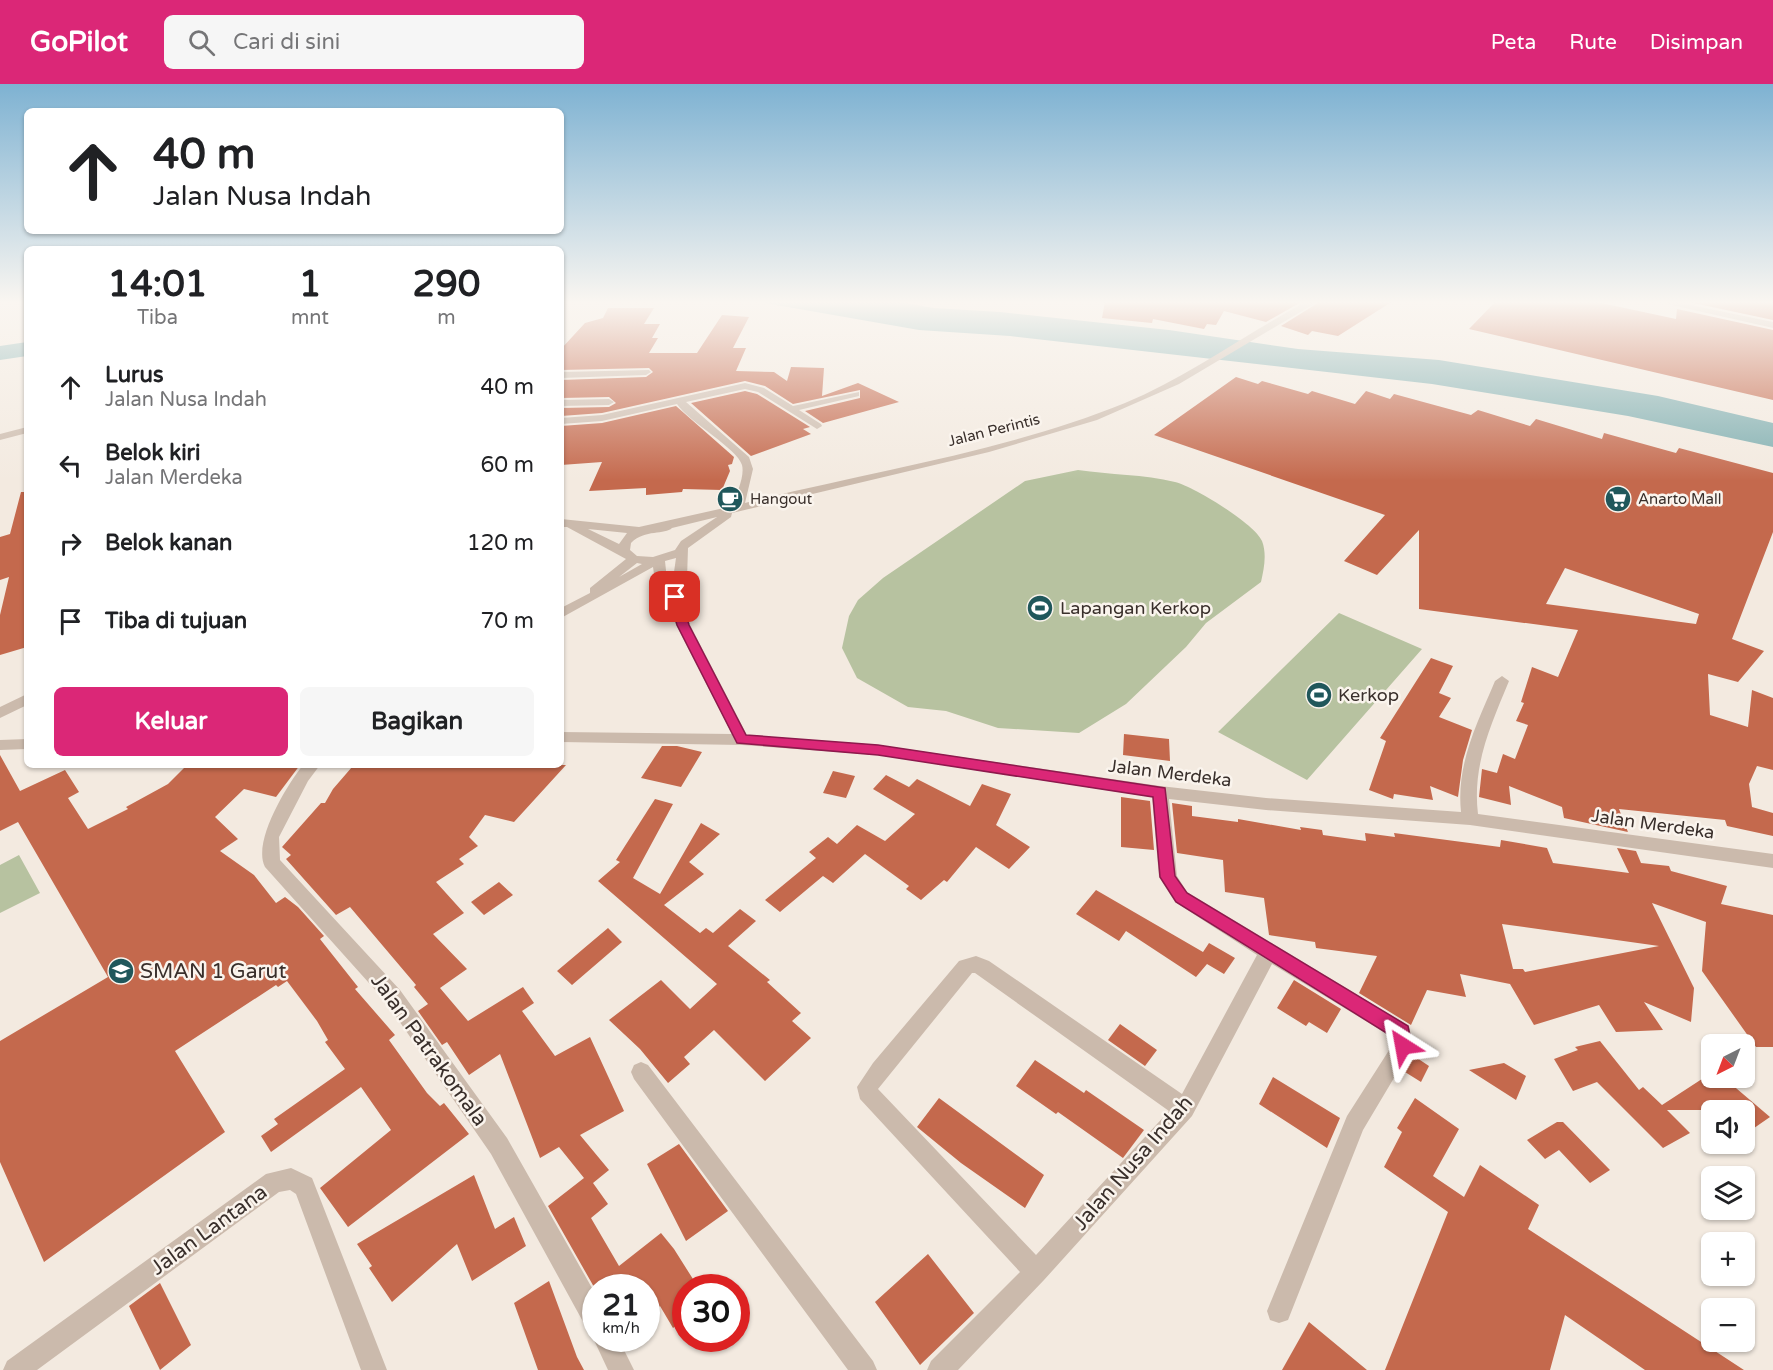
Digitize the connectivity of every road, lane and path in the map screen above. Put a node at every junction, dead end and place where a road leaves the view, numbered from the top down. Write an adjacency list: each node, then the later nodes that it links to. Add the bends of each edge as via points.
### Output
1 (1212, 361): 13 (street, Jalan Perintis, via 1132,404 1076,425)
2 (646, 372): 3 (street)
3 (564, 375)
4 (856, 394): 8 (street)
5 (679, 400): 8 (street, via 748,386); 9 (street, via 602,418); 13 (street, via 745,459 747,471)
6 (609, 402): 7 (street)
7 (564, 403)
8 (792, 409): 10 (street)
9 (564, 421)
10 (817, 426)
11 (24, 431): 12 (street)
12 (0, 437)
13 (735, 511): 15 (street, Jalan Perintis); 17 (street)
14 (566, 525): 16 (street, Jalan Perintis); 18 (street)
15 (658, 527): 16 (street, Jalan Perintis); 17 (street, via 682,534)
16 (641, 531): 18 (street, via 629,537 624,546)
17 (684, 547): 19 (street, via 673,556); 21 (street)
18 (629, 555): 19 (street); 20 (street)
19 (656, 561): 20 (street, via 631,578); 21 (street, via 661,581)
20 (588, 597): 22 (street)
21 (675, 597): 27 (street, via 683,625)
22 (564, 612)
23 (1502, 681): 32 (street, via 1467,776)
24 (24, 701): 25 (street)
25 (0, 713)
26 (564, 737): 27 (street, Jalan Merdeka)
27 (742, 740): 31 (street, Jalan Merdeka, via 878,750)
28 (24, 744): 29 (street)
29 (0, 745)
30 (310, 768): 38 (street, Jalan Patrakomala, via 271,837 271,862 400,1005 499,1146)
31 (1160, 792): 32 (street, Jalan Merdeka); 34 (street, via 1171,886 1181,897)
32 (1470, 819): 33 (street, Jalan Merdeka)
33 (1773, 861)
34 (1265, 950): 36 (street, Jalan Nusa Indah, via 1268,955); 39 (street, via 1402,1032 1403,1046 1355,1123)
35 (641, 1072): 44 (street)
36 (1185, 1109): 37 (street, Jalan Nusa Indah); 37 (street, via 982,967 970,964 966,968 880,1070 867,1092)
37 (1036, 1272): 45 (street, Jalan Nusa Indah)
38 (582, 1295)
39 (1278, 1311)
40 (611, 1352): 43 (street)
41 (16, 1370): 42 (street, Jalan Lantana, via 274,1182 291,1179 304,1186)
42 (374, 1370)
43 (621, 1370)
44 (864, 1370)
45 (940, 1370)

